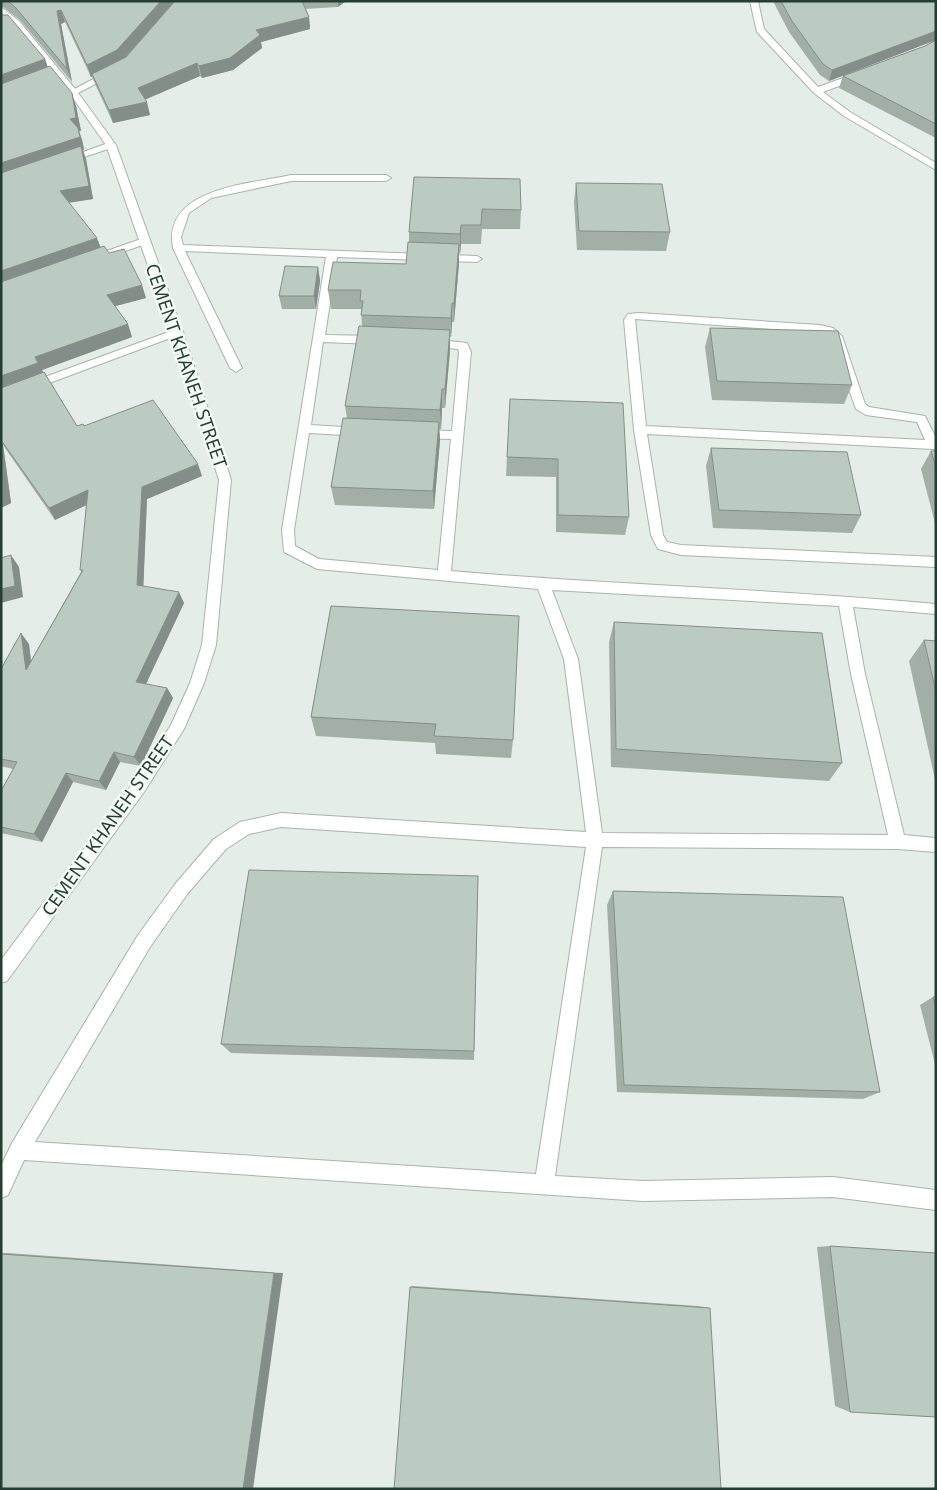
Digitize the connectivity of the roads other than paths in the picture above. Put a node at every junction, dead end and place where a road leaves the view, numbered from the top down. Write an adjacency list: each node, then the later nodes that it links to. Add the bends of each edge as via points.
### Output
1 (754, 1): 7 (street, via 760,30)
2 (1, 9): 3 (street, CEMENT KHANEH STREET)
3 (16, 23): 4 (street); 8 (street, CEMENT KHANEH STREET, via 52,75)
4 (1, 24)
5 (117, 70): 8 (street)
6 (872, 71): 7 (street)
7 (817, 91): 11 (street, via 847,114)
8 (73, 92): 9 (street, CEMENT KHANEH STREET)
9 (111, 145): 10 (street); 13 (street, CEMENT KHANEH STREET)
10 (56, 164)
11 (936, 167)
12 (386, 178): 14 (street, via 291,178 208,196 185,212 176,237)
13 (144, 241): 17 (street); 18 (street, CEMENT KHANEH STREET)
14 (178, 248): 15 (street); 22 (street)
15 (332, 254): 16 (street); 19 (street)
16 (477, 258)
17 (91, 260)
18 (177, 332): 23 (street); 38 (street, CEMENT KHANEH STREET, via 225,480 209,645 177,730 140,787)
19 (320, 338): 20 (street); 24 (street)
20 (387, 341)
21 (415, 342): 28 (street, via 462,346 465,352)
22 (236, 368)
23 (1, 397)
24 (304, 429): 26 (street); 31 (street, via 288,530 289,548 317,564)
25 (640, 430): 29 (street); 29 (street, via 629,320 632,316 830,330 836,336 860,406 866,411 920,419); 30 (street, via 657,535 663,546 681,550)
26 (371, 432)
27 (409, 433): 28 (street)
28 (457, 435): 31 (street)
29 (934, 445)
30 (936, 562)
31 (444, 575): 32 (street)
32 (543, 584): 33 (street); 35 (street, via 571,659)
33 (845, 601): 34 (street); 36 (street, via 858,674)
34 (936, 609)
35 (596, 840): 36 (street); 39 (street, via 280,820 246,827 220,844 182,888 144,941); 40 (street)
36 (898, 842): 37 (street)
37 (936, 845)
38 (1, 974)
39 (19, 1150): 40 (street); 41 (street)
40 (544, 1185): 42 (street, via 643,1191 833,1187)
41 (1, 1188)
42 (936, 1200)

